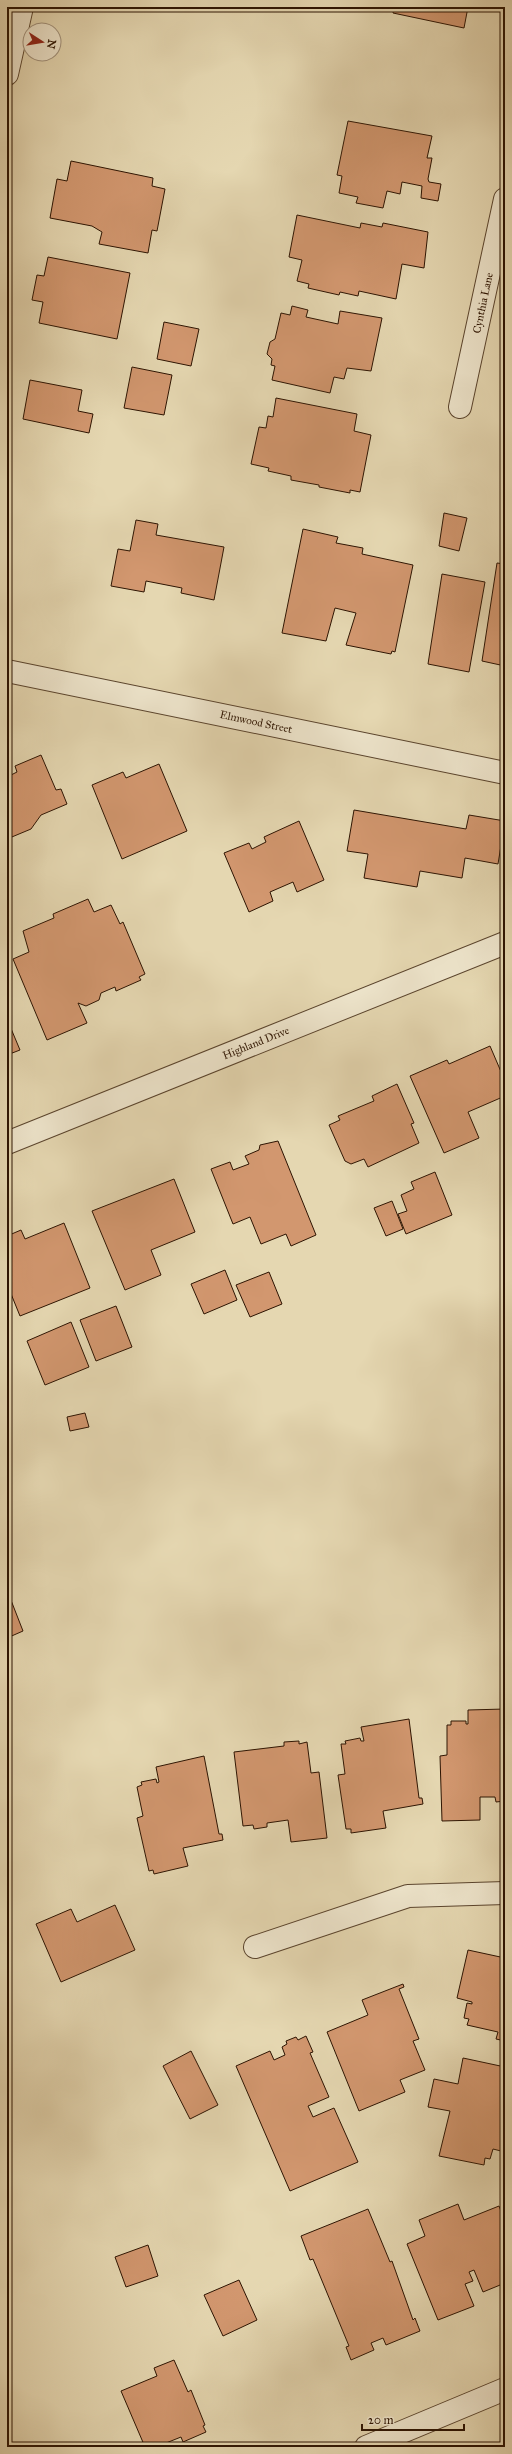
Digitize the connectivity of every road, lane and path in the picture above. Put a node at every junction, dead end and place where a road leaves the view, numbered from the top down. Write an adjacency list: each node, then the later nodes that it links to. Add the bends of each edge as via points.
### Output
1 (22, 7): 2 (street)
2 (7, 74)
3 (505, 199): 4 (street, Cynthia Lane)
4 (460, 407)
5 (7, 671): 6 (street, Elmwood Street)
6 (505, 773)
7 (505, 943): 8 (street, Highland Drive)
8 (7, 1143)
9 (505, 1893): 10 (street, via 408,1896)
10 (255, 1948)
11 (505, 2389): 12 (street)
12 (366, 2447)

